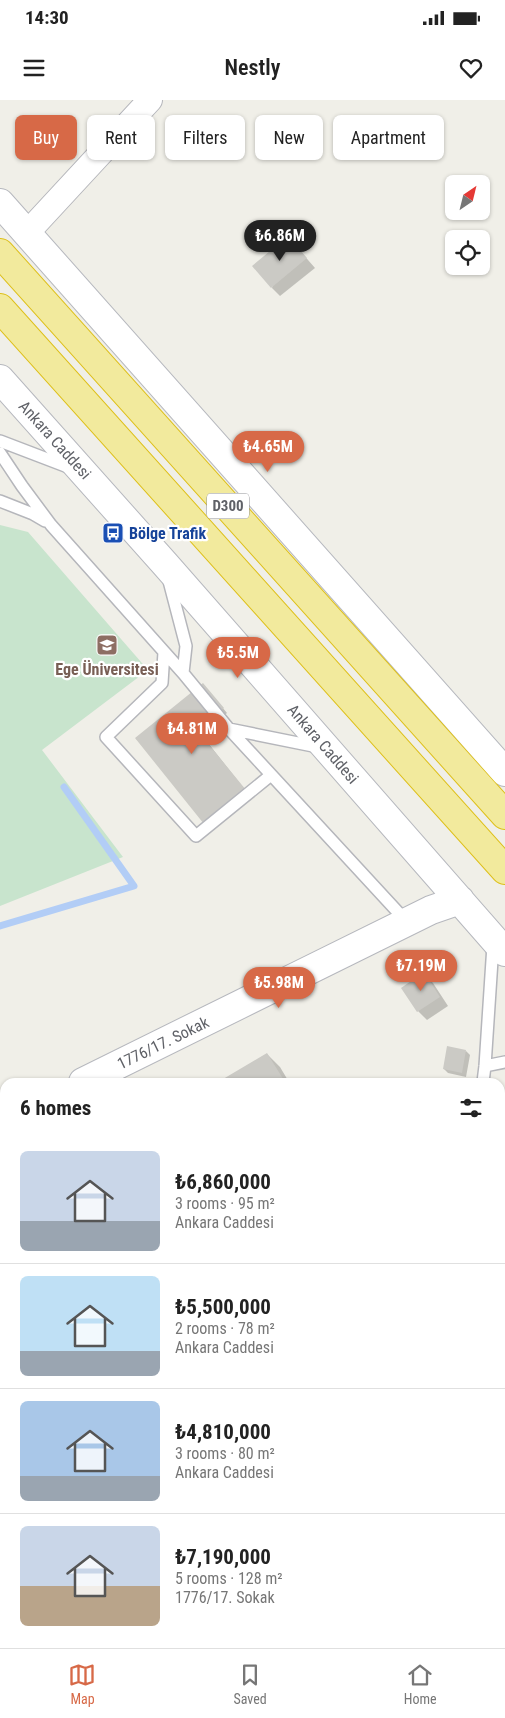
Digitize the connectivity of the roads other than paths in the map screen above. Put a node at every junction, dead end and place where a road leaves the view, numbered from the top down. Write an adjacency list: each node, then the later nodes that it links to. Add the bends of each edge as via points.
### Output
1 (150, 100): 3 (street)
2 (0, 203): 3 (main road)
3 (27, 233): 17 (main road)
4 (0, 253): 19 (highway, D300)
5 (0, 308): 20 (highway, D300)
6 (0, 379): 9 (main road, Ankara Caddesi)
7 (0, 440): 9 (lane)
8 (0, 453): 11 (lane)
9 (85, 474): 12 (main road, Ankara Caddesi)
10 (0, 501): 11 (lane, via 34,514)
11 (51, 525): 13 (lane)
12 (165, 564): 14 (lane, via 186,646); 16 (main road, Ankara Caddesi)
13 (164, 652): 14 (lane); 18 (lane, via 162,683 106,737 196,836)
14 (182, 674): 15 (lane)
15 (229, 730): 16 (lane); 18 (lane)
16 (327, 749): 21 (main road, Ankara Caddesi)
17 (505, 772)
18 (271, 775): 22 (lane)
19 (505, 815)
20 (505, 870)
21 (460, 900): 22 (main road, 1776/17. Sokak); 23 (main road, Ankara Caddesi)
22 (407, 922): 26 (main road, 1776/17. Sokak)
23 (499, 945): 25 (lane)
24 (505, 1062): 25 (lane)
25 (485, 1066): 27 (lane)
26 (91, 1078)
27 (484, 1078)

